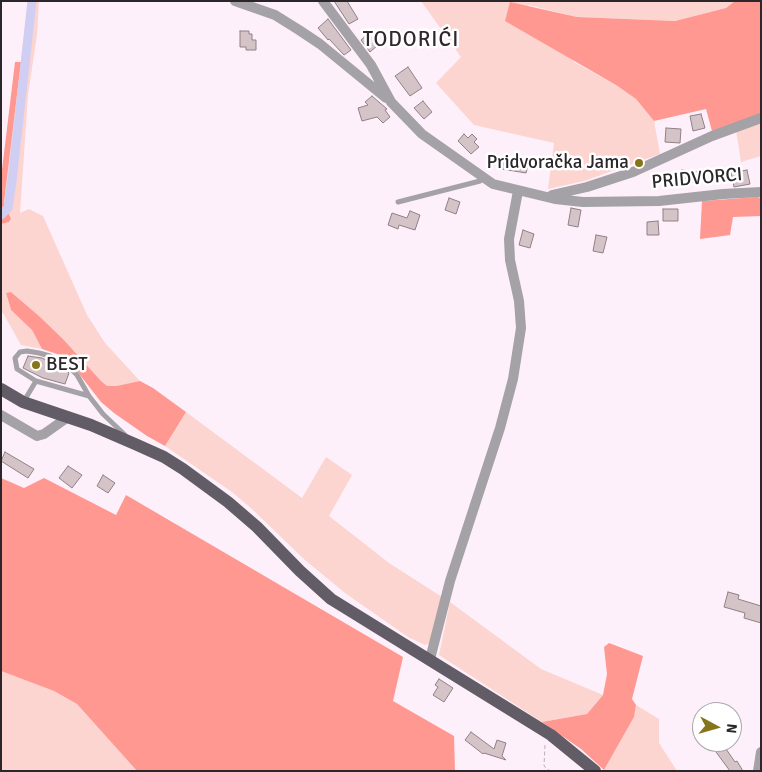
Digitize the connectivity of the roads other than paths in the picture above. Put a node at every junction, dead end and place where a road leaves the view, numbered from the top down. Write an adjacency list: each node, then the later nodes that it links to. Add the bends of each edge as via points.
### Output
1 (235, 1): 3 (street, via 275,16 299,30)
2 (323, 1): 3 (street, via 371,65)
3 (391, 102): 7 (street, via 422,134)
4 (761, 114): 6 (street)
5 (761, 118): 6 (street)
6 (748, 122): 10 (street, via 633,172)
7 (484, 178): 8 (street); 11 (lane)
8 (518, 191): 10 (street, PRIDVORCI); 19 (street, via 509,239 521,328 514,371 500,428 450,581)
9 (761, 192): 10 (street, PRIDVORCI, via 603,203)
10 (546, 197)
11 (398, 202)
12 (36, 381): 14 (lane); 14 (lane, via 17,369 15,358 20,352 50,356 67,365); 15 (lane)
13 (1, 389): 15 (main road)
14 (89, 396): 18 (lane)
15 (24, 402): 17 (main road)
16 (1, 415): 17 (street, via 37,436)
17 (68, 417): 18 (main road)
18 (135, 444): 19 (main road, via 183,469 228,502 331,598)
19 (430, 659): 21 (main road, via 551,735)
20 (761, 752): 22 (street)
21 (595, 771)
22 (758, 771)

